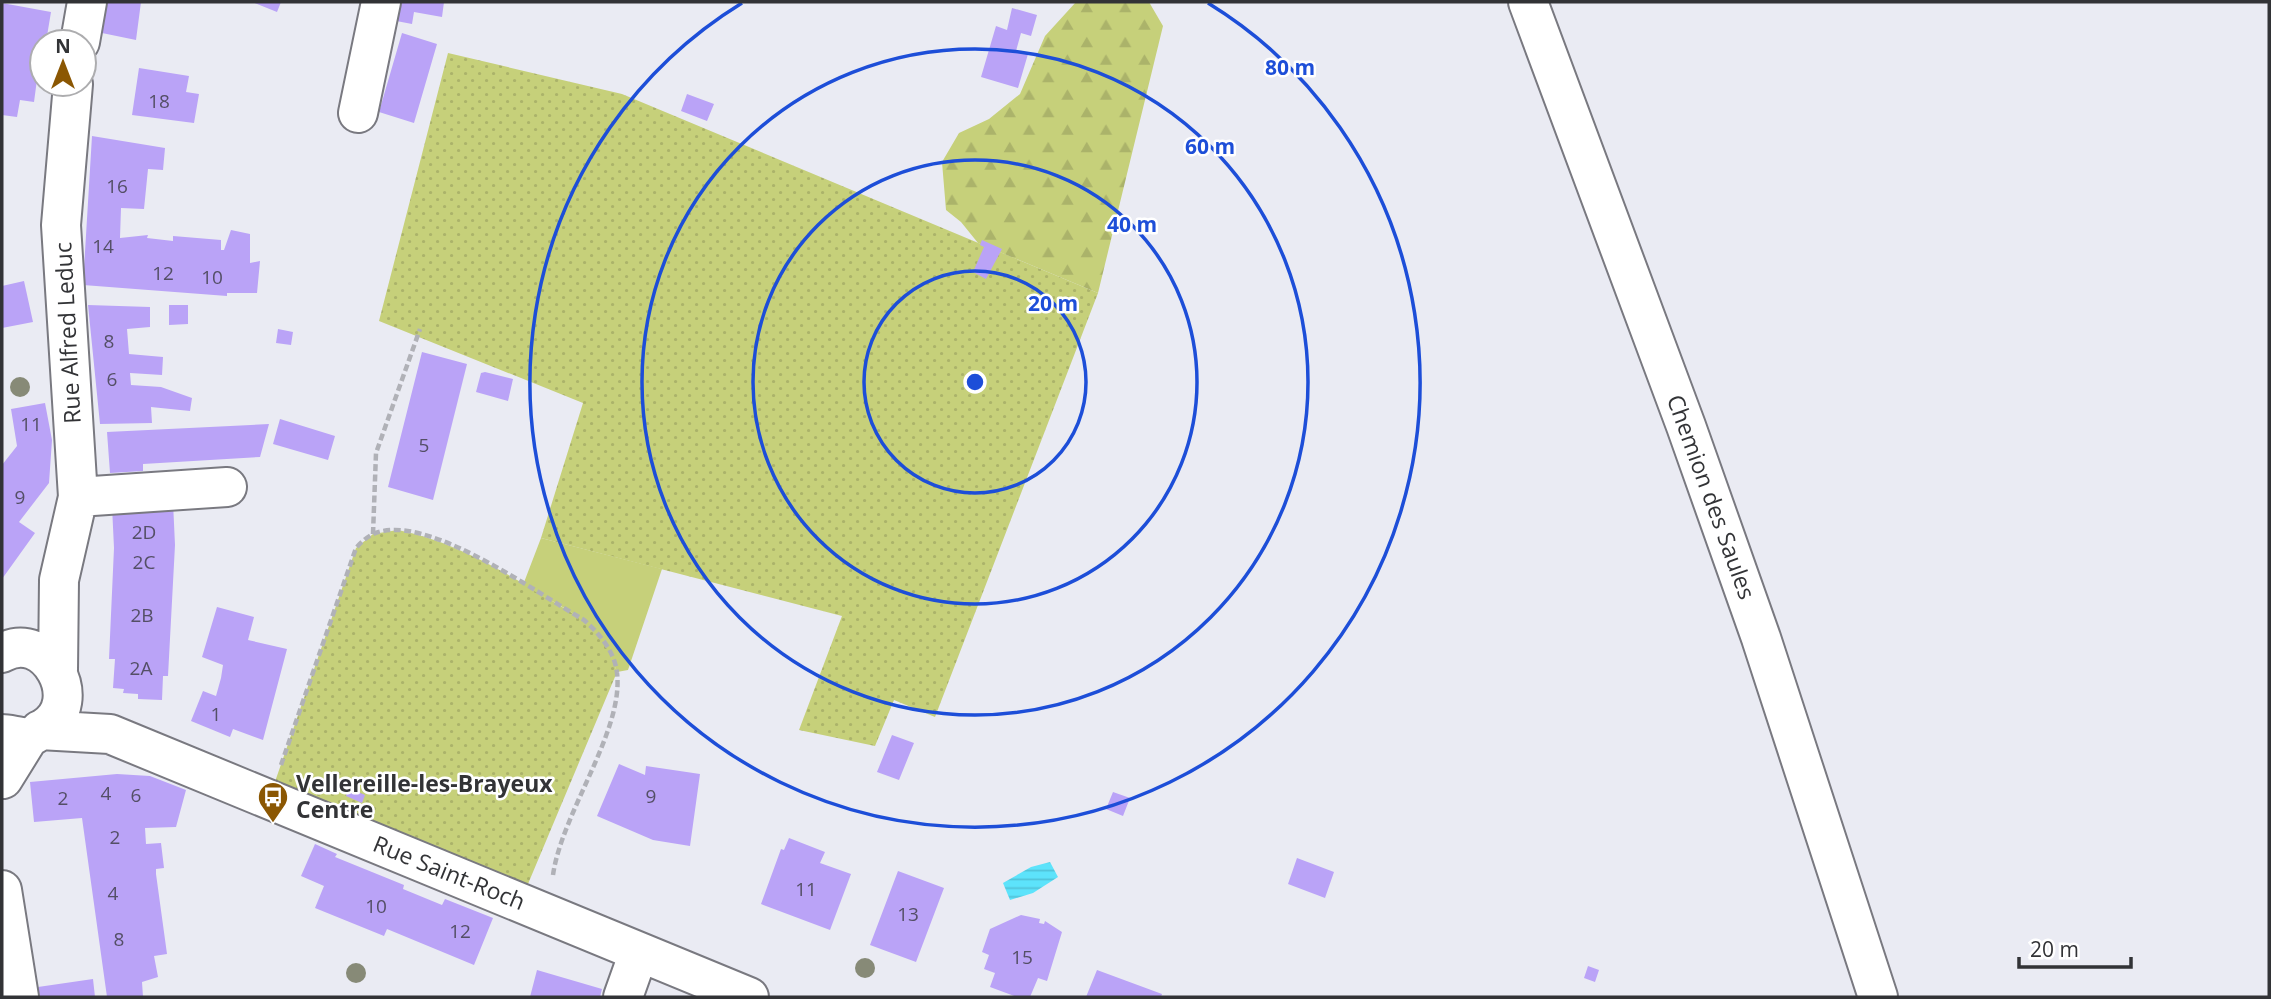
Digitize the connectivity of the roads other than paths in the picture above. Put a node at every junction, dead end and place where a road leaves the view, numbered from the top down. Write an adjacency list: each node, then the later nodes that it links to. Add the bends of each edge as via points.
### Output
1 (87, 2): 4 (street)
2 (381, 2): 6 (street)
3 (1528, 2): 20 (street, Chemion des Saules, via 1761,638)
4 (82, 28)
5 (72, 98): 8 (street, Rue Alfred Leduc, via 61,225)
6 (358, 113)
7 (227, 487): 8 (street)
8 (78, 497): 9 (street, Rue Alfred Leduc)
9 (59, 580): 10 (street, Rue Alfred Leduc); 11 (street, Rue Alfred Leduc)
10 (6, 651): 11 (street, Rue Saint-Roch, via 38,651)
11 (61, 679): 12 (street, Rue Alfred Leduc, via 65,697 53,722); 13 (street, Rue Saint-Roch, via 82,712)
12 (24, 734): 13 (street, Rue Saint-Roch, via 74,730); 14 (street, Rue Alfred Leduc)
13 (110, 734): 16 (street, Rue Saint-Roch)
14 (2, 778)
15 (2, 890): 17 (street)
16 (639, 952): 18 (street); 19 (street, Rue Saint-Roch)
17 (19, 997)
18 (624, 997)
19 (749, 997)
20 (1878, 997)

